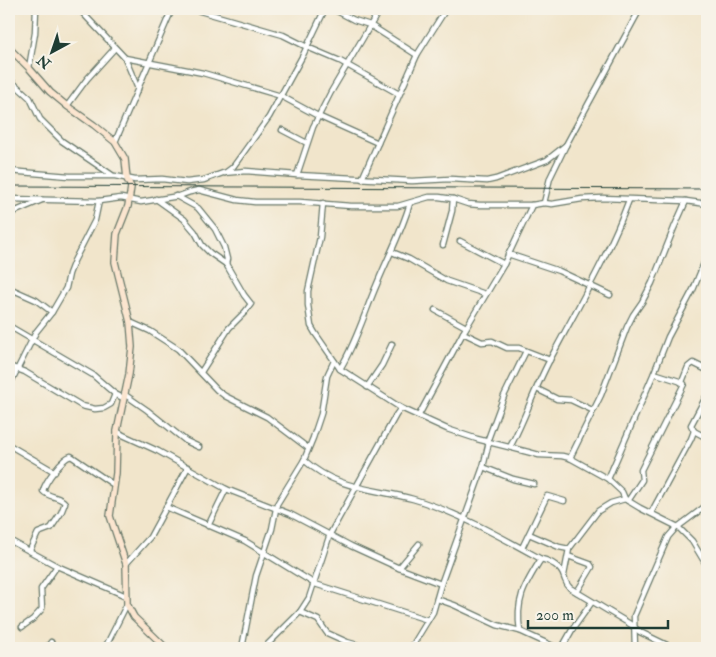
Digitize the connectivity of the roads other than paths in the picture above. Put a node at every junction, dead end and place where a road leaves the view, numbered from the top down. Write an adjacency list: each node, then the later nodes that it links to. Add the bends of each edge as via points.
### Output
1 (36, 9): 18 (street, via 36,33)
2 (79, 9): 13 (street)
3 (172, 9): 16 (street)
4 (193, 9): 11 (street, via 277,33)
5 (325, 9): 11 (street)
6 (333, 9): 10 (street)
7 (380, 9): 10 (street)
8 (446, 9): 14 (street)
9 (640, 9): 29 (street)
10 (370, 25): 14 (street); 17 (street)
11 (307, 47): 17 (street); 22 (street)
12 (9, 48): 18 (street)
13 (115, 48): 15 (street); 23 (street)
14 (416, 55): 21 (street)
15 (126, 58): 16 (street); 20 (street)
16 (148, 64): 20 (street); 22 (street, via 203,73)
17 (346, 66): 21 (street); 24 (street)
18 (29, 68): 23 (street)
19 (9, 79): 33 (street, via 30,98 40,119 62,141)
20 (138, 89): 26 (street)
21 (399, 94): 27 (street)
22 (281, 96): 24 (street); 31 (street, via 233,167)
23 (67, 106): 26 (street)
24 (318, 116): 27 (street); 28 (street)
25 (282, 130): 28 (street)
26 (114, 142): 34 (street, via 125,159)
27 (378, 143): 35 (street)
28 (307, 144): 32 (street)
29 (566, 145): 35 (street, via 547,160 496,180); 47 (street, via 550,178)
30 (9, 171): 33 (street)
31 (224, 173): 32 (street, via 246,171); 34 (street, via 187,182)
32 (297, 175): 35 (street)
33 (114, 176): 34 (street)
34 (127, 179): 41 (street, via 131,187)
35 (362, 179)
36 (176, 196): 38 (street); 46 (street, via 199,190 255,202); 56 (street, via 198,208 215,229 224,247)
37 (9, 199): 40 (street)
38 (156, 199): 41 (street); 56 (street, via 184,219 202,245)
39 (453, 199): 45 (street, via 429,197); 48 (street, via 468,204); 52 (street)
40 (44, 200): 44 (street); 50 (street)
41 (130, 200): 44 (street, via 121,198); 64 (street, via 114,253)
42 (629, 200): 43 (street); 47 (street, via 582,199); 58 (street)
43 (686, 201): 49 (street); 87 (street)
44 (99, 202): 63 (street, via 95,220 74,261 66,288)
45 (410, 202): 46 (street, via 398,206); 53 (street)
46 (324, 203): 72 (street, via 308,305 311,326)
47 (544, 203): 48 (street)
48 (532, 204): 54 (street)
49 (707, 204)
50 (9, 214)
51 (460, 241): 57 (street)
52 (442, 245)
53 (392, 252): 60 (street, via 447,281); 75 (street, via 351,353)
54 (508, 254): 57 (street); 58 (street, via 559,271)
55 (707, 256): 78 (street)
56 (226, 264): 77 (street, via 251,304 229,328)
57 (504, 264): 60 (street)
58 (590, 287): 61 (street); 71 (street)
59 (9, 288): 63 (street, via 36,300)
60 (485, 294): 66 (street)
61 (610, 295)
62 (435, 310): 66 (street)
63 (52, 312): 68 (street)
64 (130, 322): 77 (street, via 178,348); 85 (street, via 132,351)
65 (9, 326): 68 (street)
66 (466, 327): 67 (street)
67 (463, 333): 70 (street, via 482,342 492,341); 88 (street)
68 (32, 338): 74 (street); 83 (street, via 94,376)
69 (392, 344): 81 (street)
70 (526, 351): 71 (street); 92 (street, via 504,396)
71 (550, 360): 82 (street)
72 (334, 361): 75 (street); 95 (street, via 327,376 321,414)
73 (9, 366): 74 (street)
74 (18, 369): 80 (street); 83 (street, via 88,408 104,408 111,404)
75 (340, 369): 81 (street)
76 (707, 370): 79 (street, via 693,363)
77 (201, 372): 95 (street, via 225,396 267,417)
78 (654, 373): 79 (street); 102 (street)
79 (682, 382): 107 (street, via 682,390 641,470 642,480)
80 (9, 386)
81 (367, 387): 86 (street)
82 (537, 389): 87 (street); 96 (street)
83 (115, 394): 85 (street)
84 (707, 395): 90 (street, via 691,425)
85 (124, 396): 89 (street); 94 (street)
86 (401, 408): 88 (street); 105 (street)
87 (592, 410): 97 (street)
88 (419, 415): 92 (street, via 446,429)
89 (117, 431): 100 (street); 104 (street)
90 (694, 431): 91 (street); 112 (street)
91 (707, 438)
92 (488, 442): 96 (street); 99 (street)
93 (9, 445): 101 (street)
94 (199, 447)
95 (308, 448): 98 (street)
96 (510, 448): 97 (street)
97 (570, 458): 102 (street)
98 (304, 460): 105 (street, via 324,475); 111 (street)
99 (483, 467): 103 (street); 113 (street)
100 (188, 468): 106 (street); 110 (street)
101 (55, 472): 104 (street, via 70,456); 122 (street, via 44,490 63,501 64,507 51,528 38,533)
102 (608, 479): 107 (street)
103 (534, 484)
104 (114, 485): 126 (street, via 110,516)
105 (356, 488): 113 (street, via 414,499); 116 (street)
106 (226, 489): 111 (street); 114 (street)
107 (626, 500): 112 (street); 121 (street, via 610,503 598,511)
108 (564, 501): 117 (street, via 547,496)
109 (707, 505): 115 (street)
110 (166, 507): 114 (street); 126 (street, via 150,537)
111 (276, 509): 116 (street); 123 (street)
112 (651, 513): 115 (street)
113 (465, 519): 120 (street); 132 (street)
114 (208, 526): 123 (street)
115 (678, 527): 128 (street, via 692,541); 141 (street, via 668,537 653,571 634,616)
116 (330, 534): 129 (street); 131 (street)
117 (529, 534): 120 (street); 121 (street)
118 (9, 540): 122 (street)
119 (419, 544): 129 (street)
120 (522, 548): 125 (street)
121 (569, 549): 124 (street)
122 (30, 550): 127 (street)
123 (263, 552): 131 (street); 147 (street)
124 (568, 556): 130 (street); 133 (street, via 585,561 592,567)
125 (541, 559): 130 (street, via 554,564); 142 (street, via 519,603)
126 (126, 564): 134 (street)
127 (57, 566): 134 (street); 140 (street, via 41,589 42,609)
128 (707, 566)
129 (399, 568): 132 (street)
130 (564, 575): 133 (street, via 566,584)
131 (315, 584): 138 (street); 139 (street)
132 (441, 584): 135 (street)
133 (577, 592): 136 (street)
134 (126, 596): 137 (street)
135 (437, 600): 139 (street); 142 (street)
136 (592, 602): 141 (street); 151 (street, via 564,646)
137 (127, 604): 145 (street); 146 (street, via 134,617)
138 (300, 612): 148 (street); 149 (street, via 318,620 327,633)
139 (428, 620): 150 (street)
140 (22, 627)
141 (635, 628): 152 (street); 153 (street)
142 (520, 631): 151 (street)
143 (51, 642): 144 (street)
144 (47, 648)
145 (103, 648)
146 (166, 648)
147 (242, 648)
148 (264, 648)
149 (368, 648)
150 (411, 648)
151 (558, 648)
152 (635, 648)
153 (673, 648)

